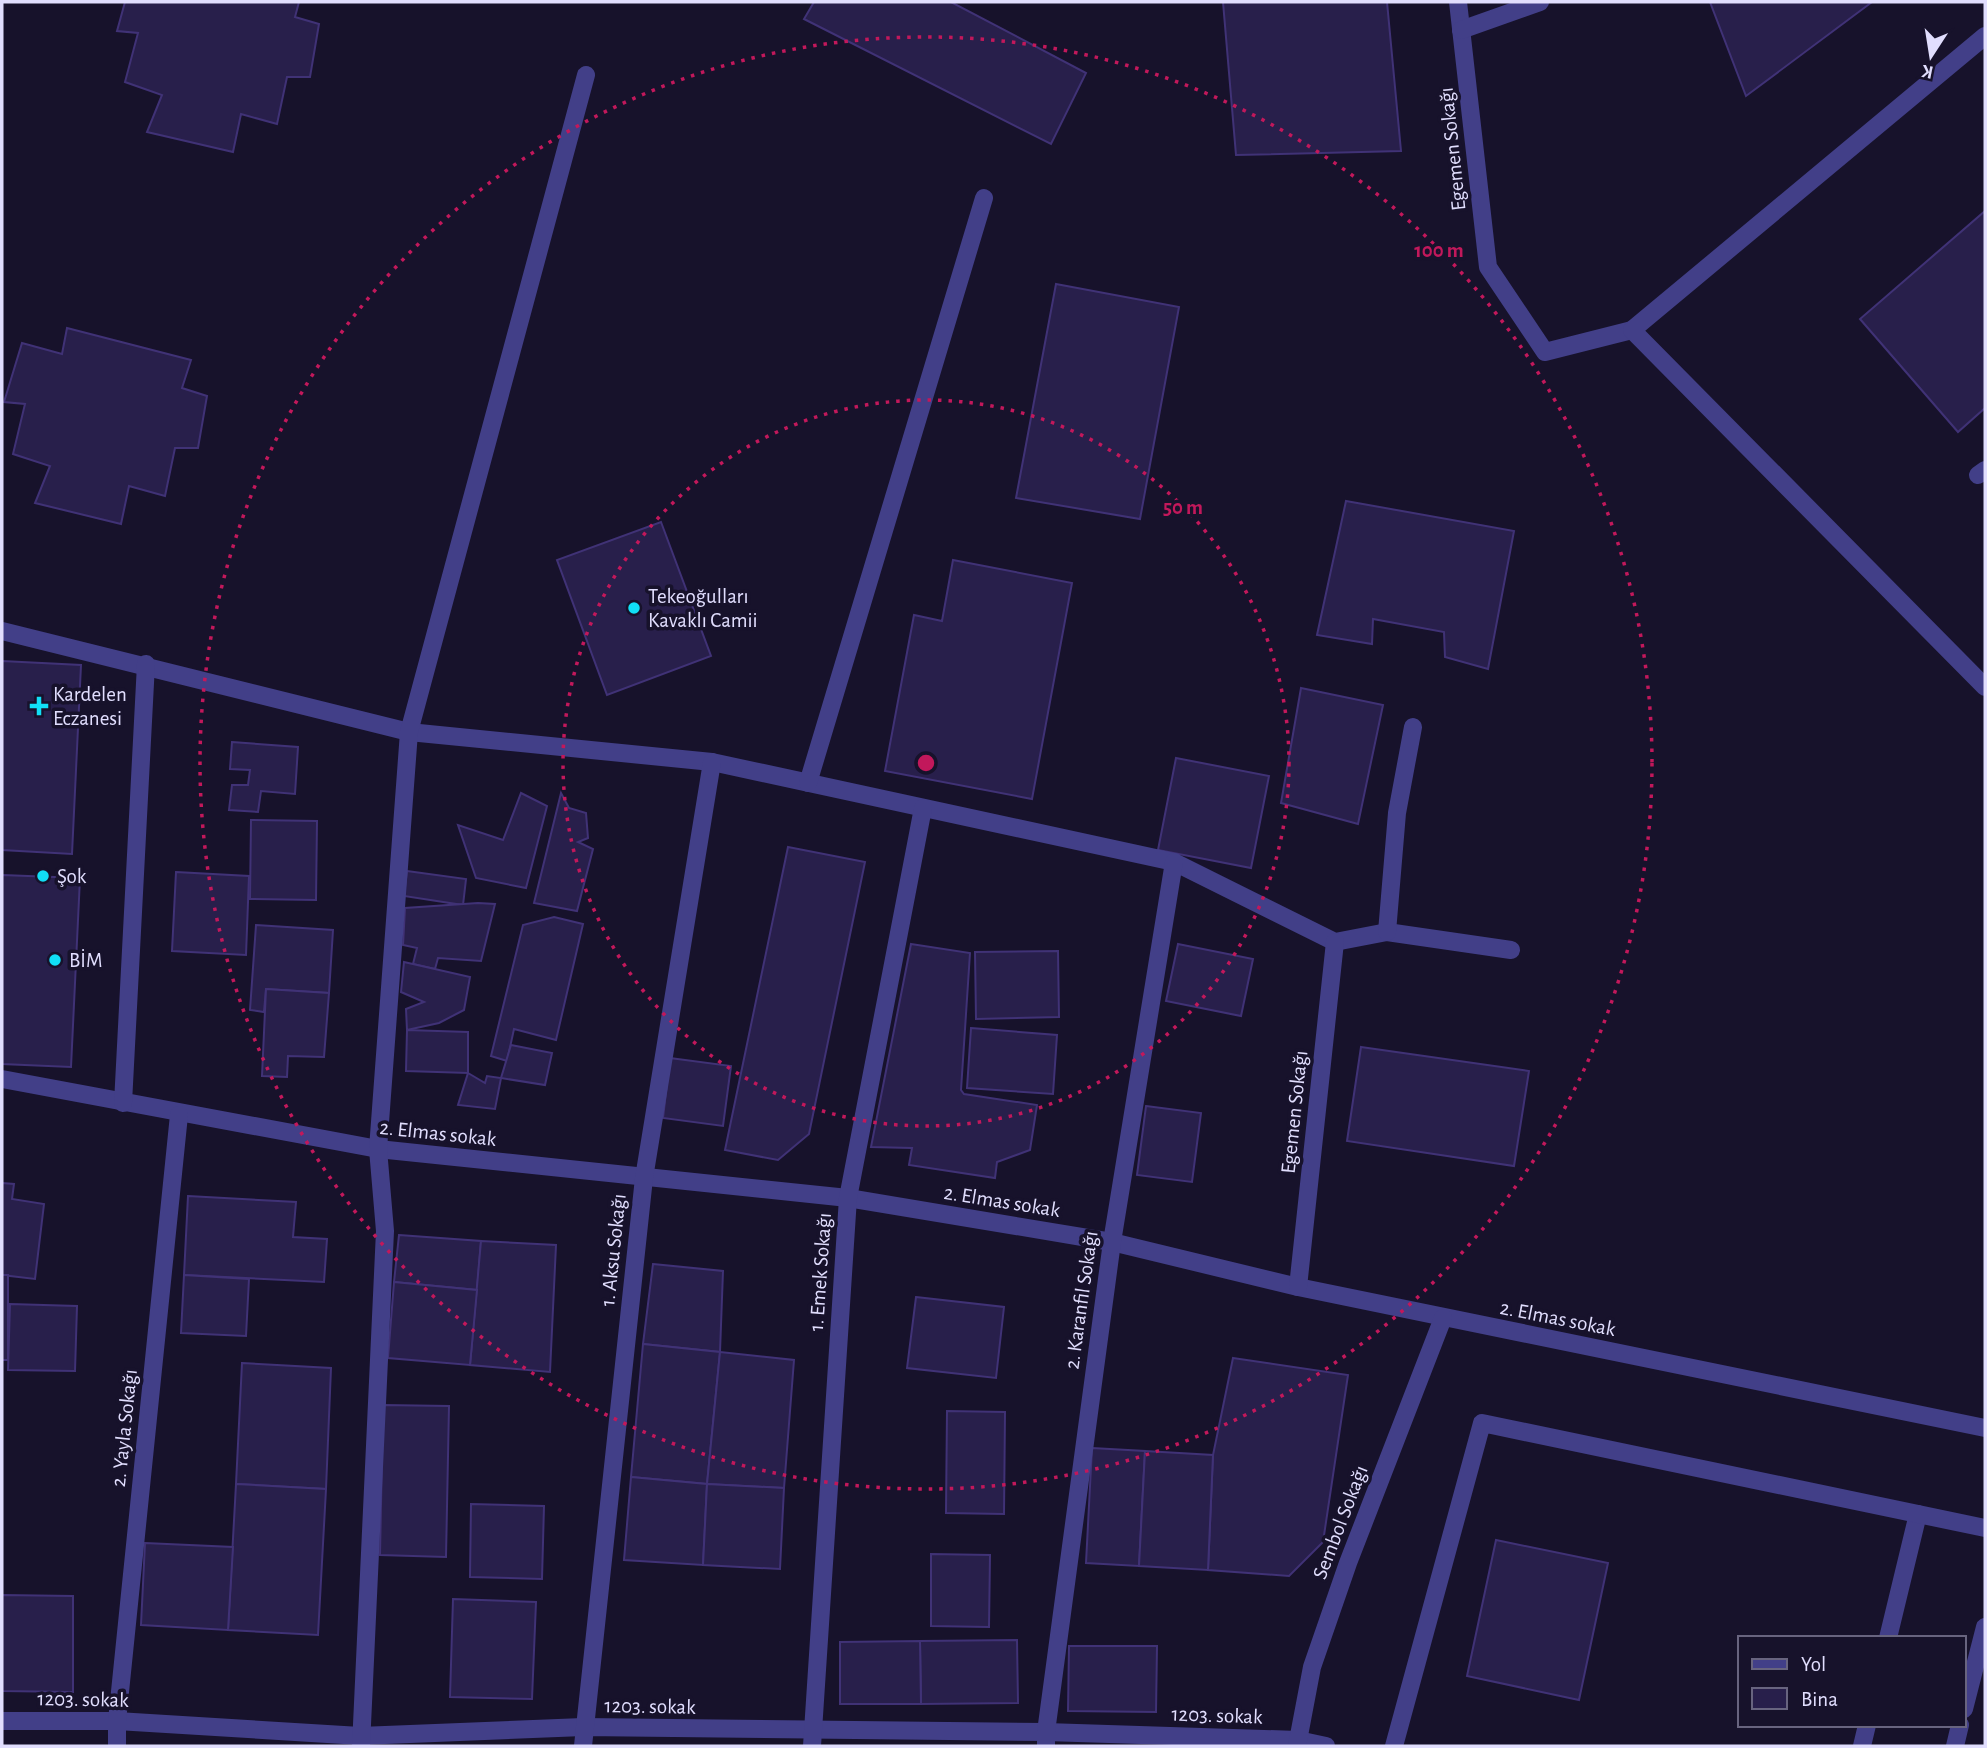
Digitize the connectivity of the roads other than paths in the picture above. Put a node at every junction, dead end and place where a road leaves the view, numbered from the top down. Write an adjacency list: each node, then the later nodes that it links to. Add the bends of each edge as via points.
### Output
1 (1458, 2): 3 (street, Egemen Sokağı)
2 (1540, 2): 3 (street)
3 (1461, 30): 7 (street, Egemen Sokağı, via 1488,267 1545,352)
4 (1985, 36): 7 (street)
5 (586, 75): 12 (street)
6 (984, 198): 14 (street)
7 (1632, 330): 10 (street)
8 (2, 631): 9 (street)
9 (146, 664): 12 (street); 21 (street)
10 (1985, 687)
11 (1413, 727): 17 (street, via 1396,822)
12 (409, 732): 13 (street); 23 (street)
13 (712, 762): 14 (street); 24 (street, 1. Aksu Sokağı)
14 (808, 783): 15 (street)
15 (923, 808): 16 (street); 25 (street, 1. Emek Sokağı)
16 (1174, 862): 18 (street); 26 (street, 2. Karanfil Sokağı)
17 (1387, 932): 18 (street); 19 (street)
18 (1335, 942): 27 (street, Egemen Sokağı)
19 (1511, 950)
20 (2, 1079): 21 (street, 2. Elmas sokak)
21 (123, 1104): 22 (street, 2. Elmas sokak)
22 (179, 1115): 23 (street, 2. Elmas sokak); 36 (street, 2. Yayla Sokağı)
23 (378, 1149): 24 (street, 2. Elmas sokak); 42 (street, via 385,1231)
24 (644, 1178): 25 (street, 2. Elmas sokak); 37 (street, 1. Aksu Sokağı)
25 (848, 1198): 26 (street, 2. Elmas sokak); 40 (street, 1. Emek Sokağı)
26 (1112, 1242): 27 (street, 2. Elmas sokak); 41 (street, 2. Karanfil Sokağı)
27 (1298, 1287): 28 (street, 2. Elmas sokak)
28 (1443, 1318): 29 (street, 2. Elmas sokak); 43 (street, Sembol Sokağı, via 1312,1667)
29 (1985, 1428)
30 (1918, 1514): 31 (street); 33 (street); 47 (street, via 1482,1423)
31 (1985, 1528)
32 (1985, 1627): 34 (street)
33 (1888, 1636)
34 (1966, 1701)
35 (2, 1721): 36 (street, 1203. sokak)
36 (117, 1721): 42 (street, 1203. sokak); 44 (street, 2. Yayla Sokağı)
37 (583, 1727): 40 (street, 1203. sokak); 42 (street, 1203. sokak); 45 (street, 1. Aksu Sokağı)
38 (1867, 1727): 48 (street)
39 (1960, 1727): 49 (street)
40 (812, 1739): 41 (street, 1203. sokak)
41 (1046, 1739): 43 (street, 1203. sokak)
42 (360, 1741)
43 (1297, 1743): 46 (street, 1203. sokak)
44 (117, 1746)
45 (583, 1746)
46 (1326, 1746)
47 (1394, 1746)
48 (1862, 1746)
49 (1955, 1746)

